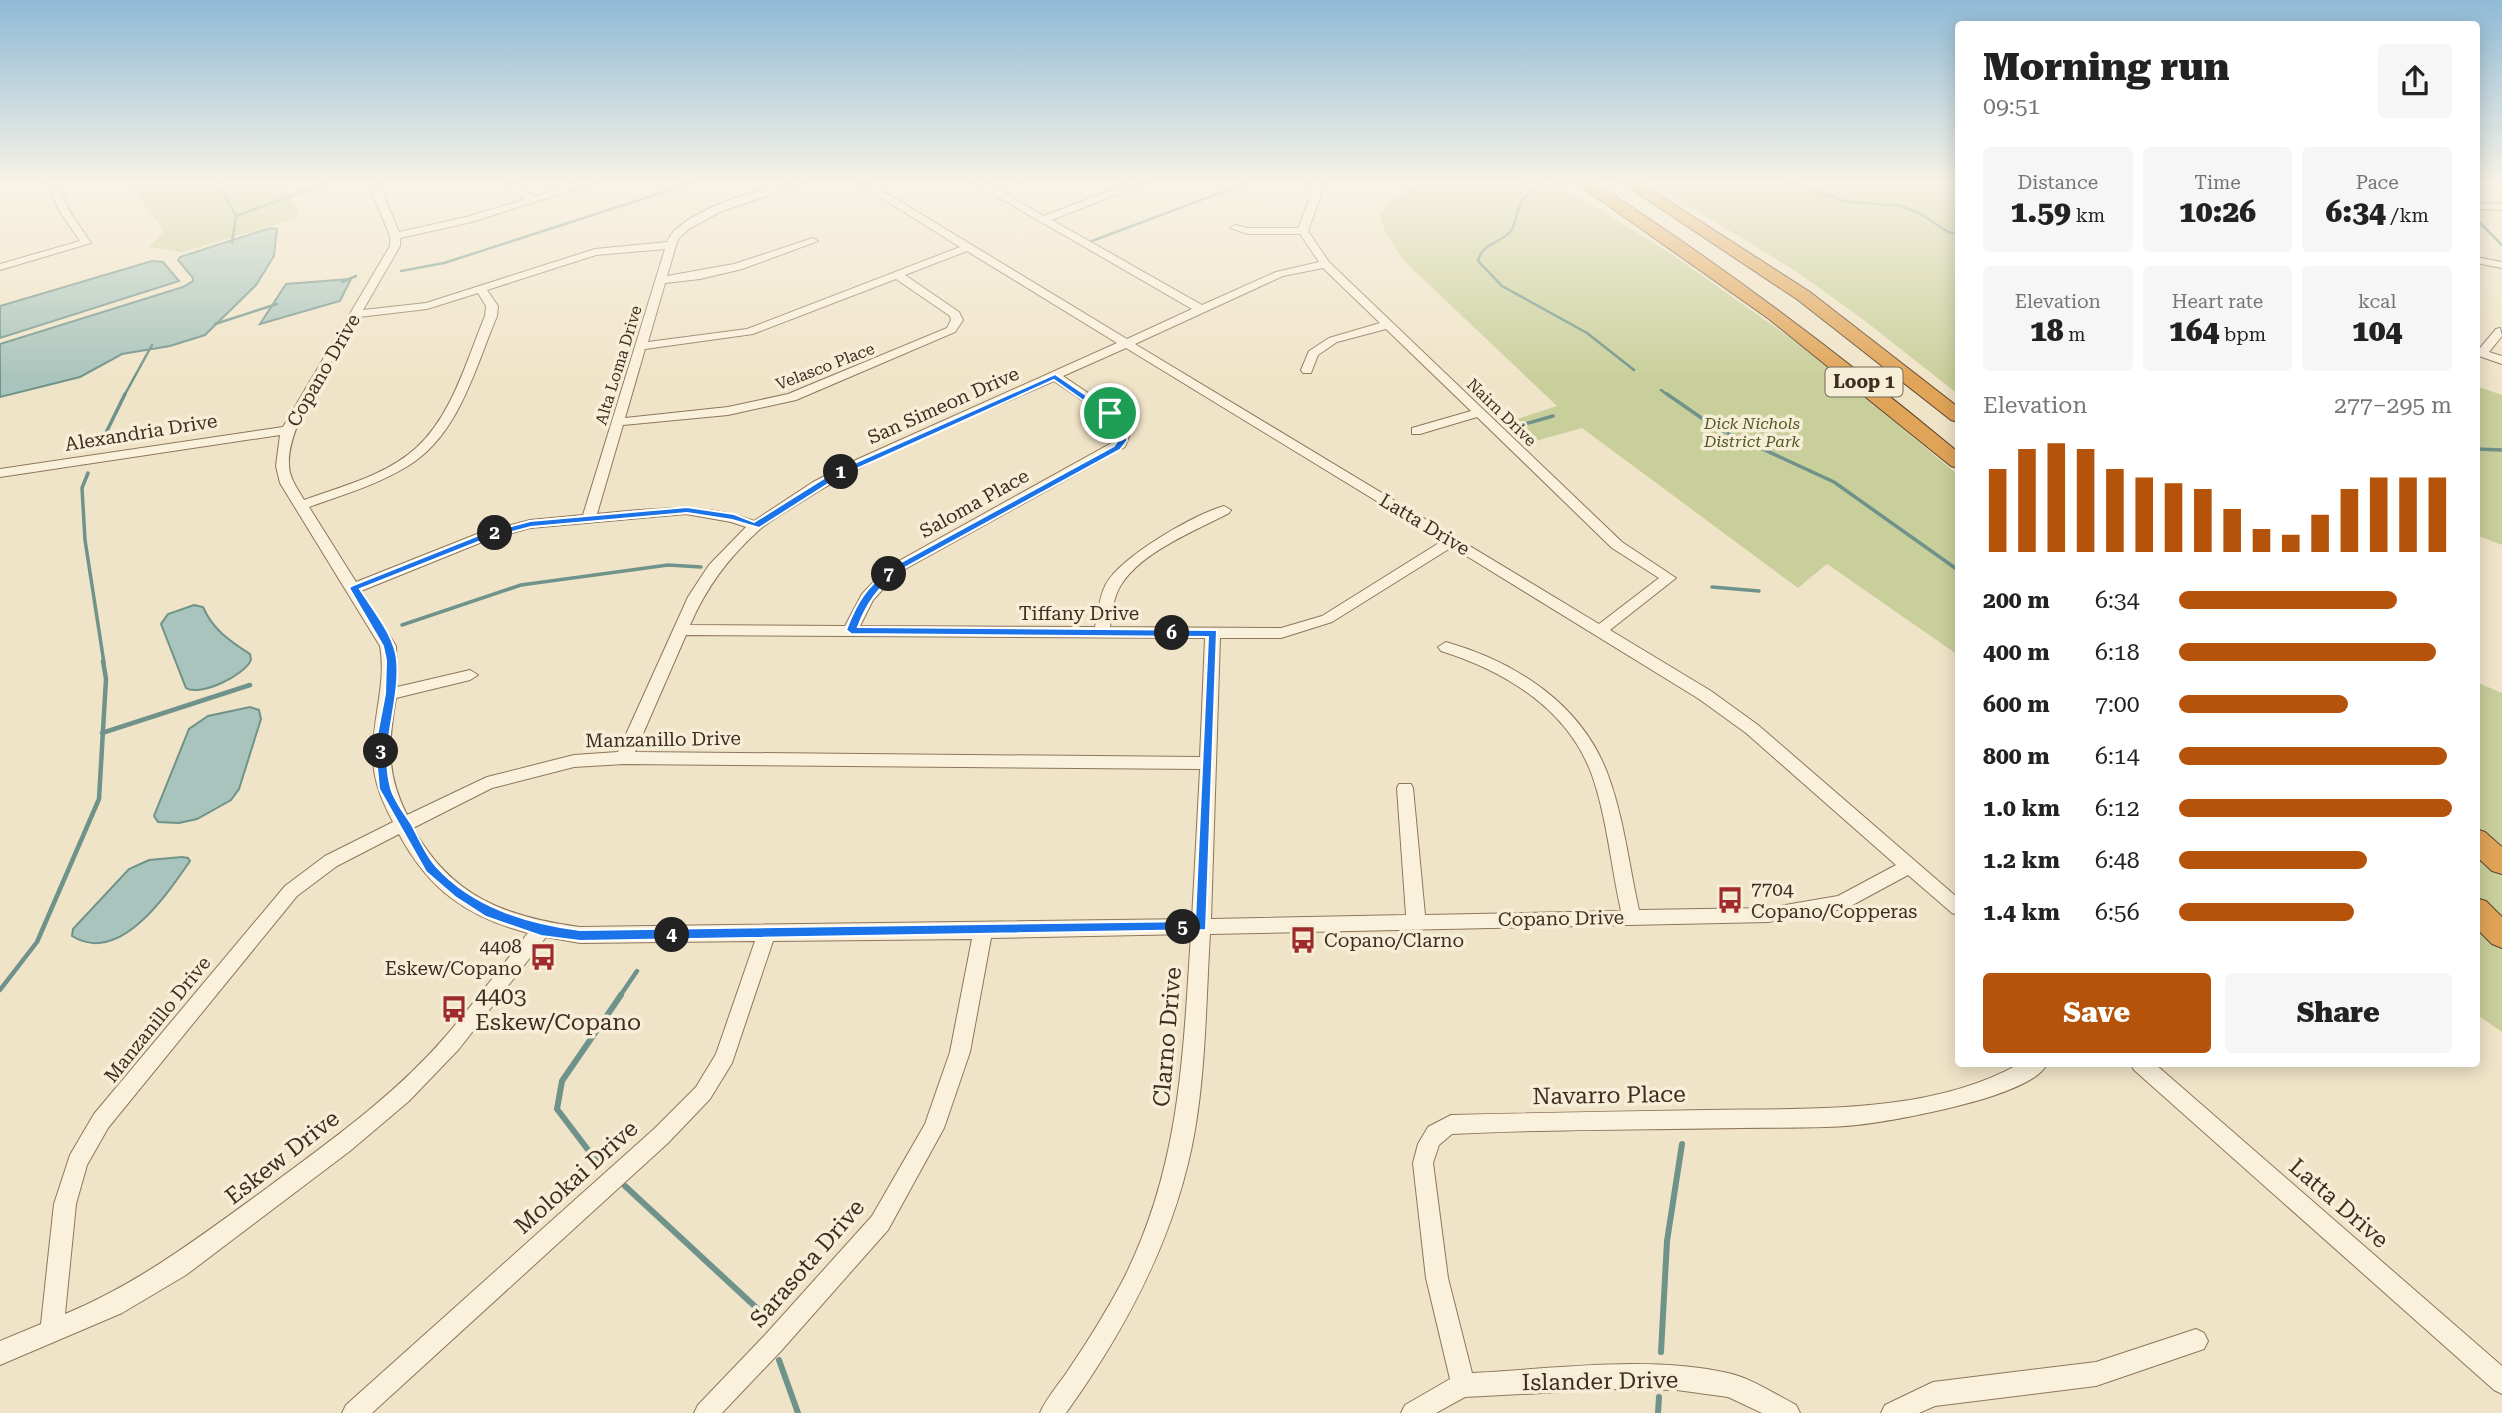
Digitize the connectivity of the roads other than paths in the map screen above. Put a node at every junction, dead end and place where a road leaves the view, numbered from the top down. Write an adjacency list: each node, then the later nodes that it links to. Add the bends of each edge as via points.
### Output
1 (68, 248): 14 (street)
2 (393, 248): 19 (street, Copano Drive)
3 (616, 248): 17 (street)
4 (669, 248): 16 (street, Alta Loma Drive)
5 (793, 248): 16 (street, via 726,271)
6 (966, 248): 15 (street); 22 (street, Latta Drive)
7 (1092, 248): 18 (street)
8 (1314, 248): 12 (street, Nairn Drive)
9 (1680, 248): 34 (highway, Loop 1, via 1824,350)
10 (1730, 248): 30 (highway, Loop 1, via 1804,296)
11 (2480, 261): 13 (street)
12 (1325, 264): 18 (street, San Simeon Drive, via 1280,274); 20 (street, Nairn Drive)
13 (2502, 265)
14 (0, 267)
15 (898, 275): 23 (street, via 749,332); 31 (street, Velasco Place, via 955,314 951,330 772,403)
16 (660, 280): 23 (street, Alta Loma Drive)
17 (481, 289): 19 (street, via 426,306); 36 (street, via 492,306 491,316 432,439 374,478)
18 (1200, 309): 22 (street, San Simeon Drive)
19 (355, 314): 32 (street, Copano Drive)
20 (1386, 325): 27 (street, via 1333,340 1313,354); 29 (street, Nairn Drive)
21 (2500, 331): 24 (street)
22 (1126, 343): 28 (street, San Simeon Drive); 40 (street, Latta Drive)
23 (642, 346): 31 (street, Alta Loma Drive)
24 (2480, 351)
25 (2480, 352): 26 (street)
26 (2502, 360)
27 (1307, 370)
28 (1055, 376): 39 (street, San Simeon Drive, via 838,474); 43 (street, Saloma Place, via 1124,425 1120,444 893,570 862,603)
29 (1478, 414): 33 (street); 44 (street, Nairn Drive, via 1626,552 1669,579)
30 (1955, 414)
31 (618, 422): 38 (street, Alta Loma Drive)
32 (287, 429): 35 (street, Alexandria Drive); 36 (street, Copano Drive, via 282,466)
33 (1416, 431)
34 (1955, 459)
35 (0, 473)
36 (300, 506): 41 (street, Copano Drive)
37 (1224, 510): 45 (street, via 1127,568 1108,600)
38 (589, 517): 39 (street, via 687,510 734,517); 41 (street, via 507,529)
39 (755, 526): 42 (street, San Simeon Drive, via 714,568)
40 (1452, 541): 44 (street, Latta Drive); 46 (street, Tiffany Drive, via 1327,619 1281,633)
41 (354, 588): 49 (street, Copano Drive, via 388,646)
42 (681, 630): 43 (street, Tiffany Drive); 50 (street, San Simeon Drive)
43 (851, 630): 45 (street, Tiffany Drive)
44 (1600, 630): 56 (street, Latta Drive, via 1752,729)
45 (1102, 632): 46 (street, Tiffany Drive)
46 (1213, 633): 51 (street, Clarno Drive)
47 (1446, 647): 59 (street, via 1483,658 1535,691 1558,709 1582,738 1600,774)
48 (470, 675): 49 (street)
49 (390, 694): 53 (street, Copano Drive, via 381,746 384,786)
50 (624, 758): 51 (street, Manzanillo Drive); 53 (street, Manzanillo Drive, via 574,761 511,775)
51 (1207, 763): 61 (street, Clarno Drive)
52 (1405, 788): 60 (street)
53 (403, 824): 62 (street, Copano Drive, via 430,869 459,894 491,913); 68 (street, Manzanillo Drive, via 331,861 291,891 102,1121 77,1162 65,1204)
54 (2480, 843): 55 (highway)
55 (2502, 863)
56 (1909, 866): 57 (street, Latta Drive); 59 (street, Copano Drive, via 1841,903 1805,911)
57 (1955, 905)
58 (2480, 913): 65 (highway)
59 (1631, 916): 60 (street, Copano Drive)
60 (1416, 921): 61 (street, Copano Drive)
61 (1201, 926): 63 (street, Copano Drive); 75 (street, Clarno Drive, via 1193,1080 1180,1154 1142,1263 1117,1314)
62 (541, 930): 64 (street, Copano Drive, via 580,935); 68 (street, Eskew Drive, via 452,1043 402,1095 343,1144 178,1267 114,1305)
63 (983, 931): 64 (street, Copano Drive); 74 (street, Sarasota Drive, via 960,1052 928,1140 880,1223)
64 (766, 934): 73 (street, Molokai Drive, via 725,1057 703,1093)
65 (2502, 936)
66 (2030, 1067): 72 (street, Navarro Place, via 1954,1098 1856,1116 1451,1124 1438,1129 1427,1145 1423,1163 1437,1278)
67 (2144, 1067): 71 (street, Latta Drive)
68 (52, 1332): 70 (street, Eskew Drive)
69 (2196, 1341): 78 (street, via 2096,1374 1933,1394)
70 (0, 1353)
71 (2502, 1382)
72 (1463, 1385): 76 (street, Islander Drive); 77 (street, Islander Drive, via 1677,1378 1730,1385)
73 (354, 1413)
74 (706, 1413)
75 (1052, 1413)
76 (1413, 1413)
77 (1788, 1413)
78 (1893, 1413)

